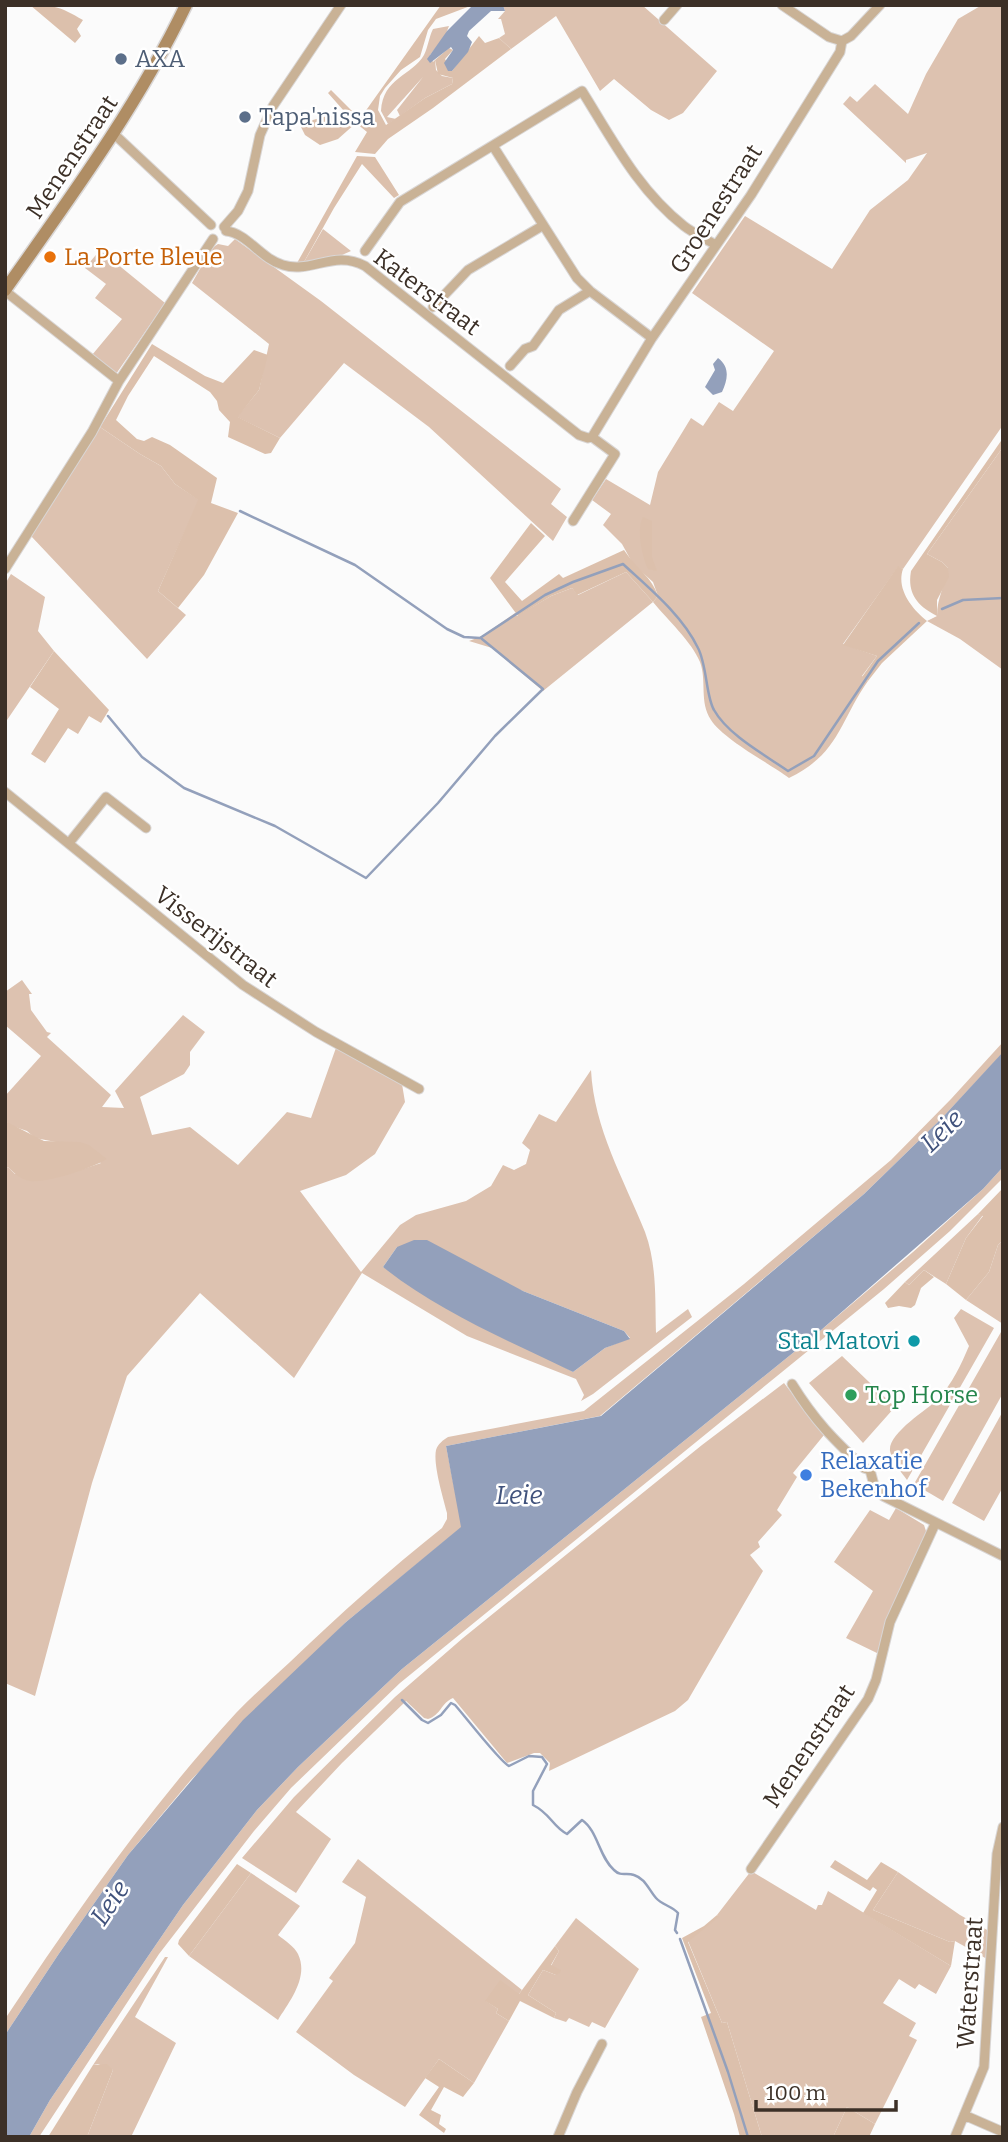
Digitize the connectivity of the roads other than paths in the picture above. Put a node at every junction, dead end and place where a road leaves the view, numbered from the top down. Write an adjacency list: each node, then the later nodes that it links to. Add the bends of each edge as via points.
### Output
1 (186, 5): 8 (main road, Menenstraat)
2 (341, 5): 12 (street, via 273,106 260,135 248,191)
3 (677, 5): 6 (street)
4 (782, 5): 7 (street)
5 (880, 5): 7 (street, Groenestraat)
6 (664, 20)
7 (842, 41): 14 (street, Groenestraat, via 840,52)
8 (113, 133): 10 (street); 16 (main road, Menenstraat)
9 (493, 146): 11 (street); 14 (street, via 582,91 650,195 686,228); 15 (street, via 400,202)
10 (211, 225): 12 (street, via 220,223); 13 (street, via 208,232)
11 (542, 226): 17 (street); 18 (street, via 468,270)
12 (225, 229): 13 (street, via 220,239); 22 (street, Katerstraat, via 282,265 340,259 365,266 579,435)
13 (213, 239): 21 (street)
14 (716, 245): 19 (street, Groenestraat)
15 (365, 251)
16 (5, 291): 21 (street)
17 (590, 291): 19 (street); 20 (street, via 559,310 533,346)
18 (433, 307)
19 (652, 338): 22 (street, Groenestraat)
20 (510, 366)
21 (119, 382): 24 (street)
22 (590, 438): 23 (street, Katerstraat, via 615,454)
23 (573, 521)
24 (5, 569)
25 (5, 792): 27 (street, Visserijstraat)
26 (146, 828): 27 (street, via 106,797)
27 (69, 843): 28 (street, Visserijstraat, via 243,985)
28 (419, 1089)
29 (792, 1384): 30 (street, via 829,1435 870,1469 883,1496)
30 (936, 1524): 31 (street); 33 (street, Menenstraat, via 890,1622 874,1688)
31 (1003, 1556)
32 (1003, 1826): 35 (street, Waterstraat, via 997,1854 984,2067)
33 (751, 1868)
34 (602, 2043): 37 (street)
35 (964, 2115): 36 (street); 38 (street, Waterstraat)
36 (1003, 2132)
37 (558, 2137)
38 (955, 2137)

